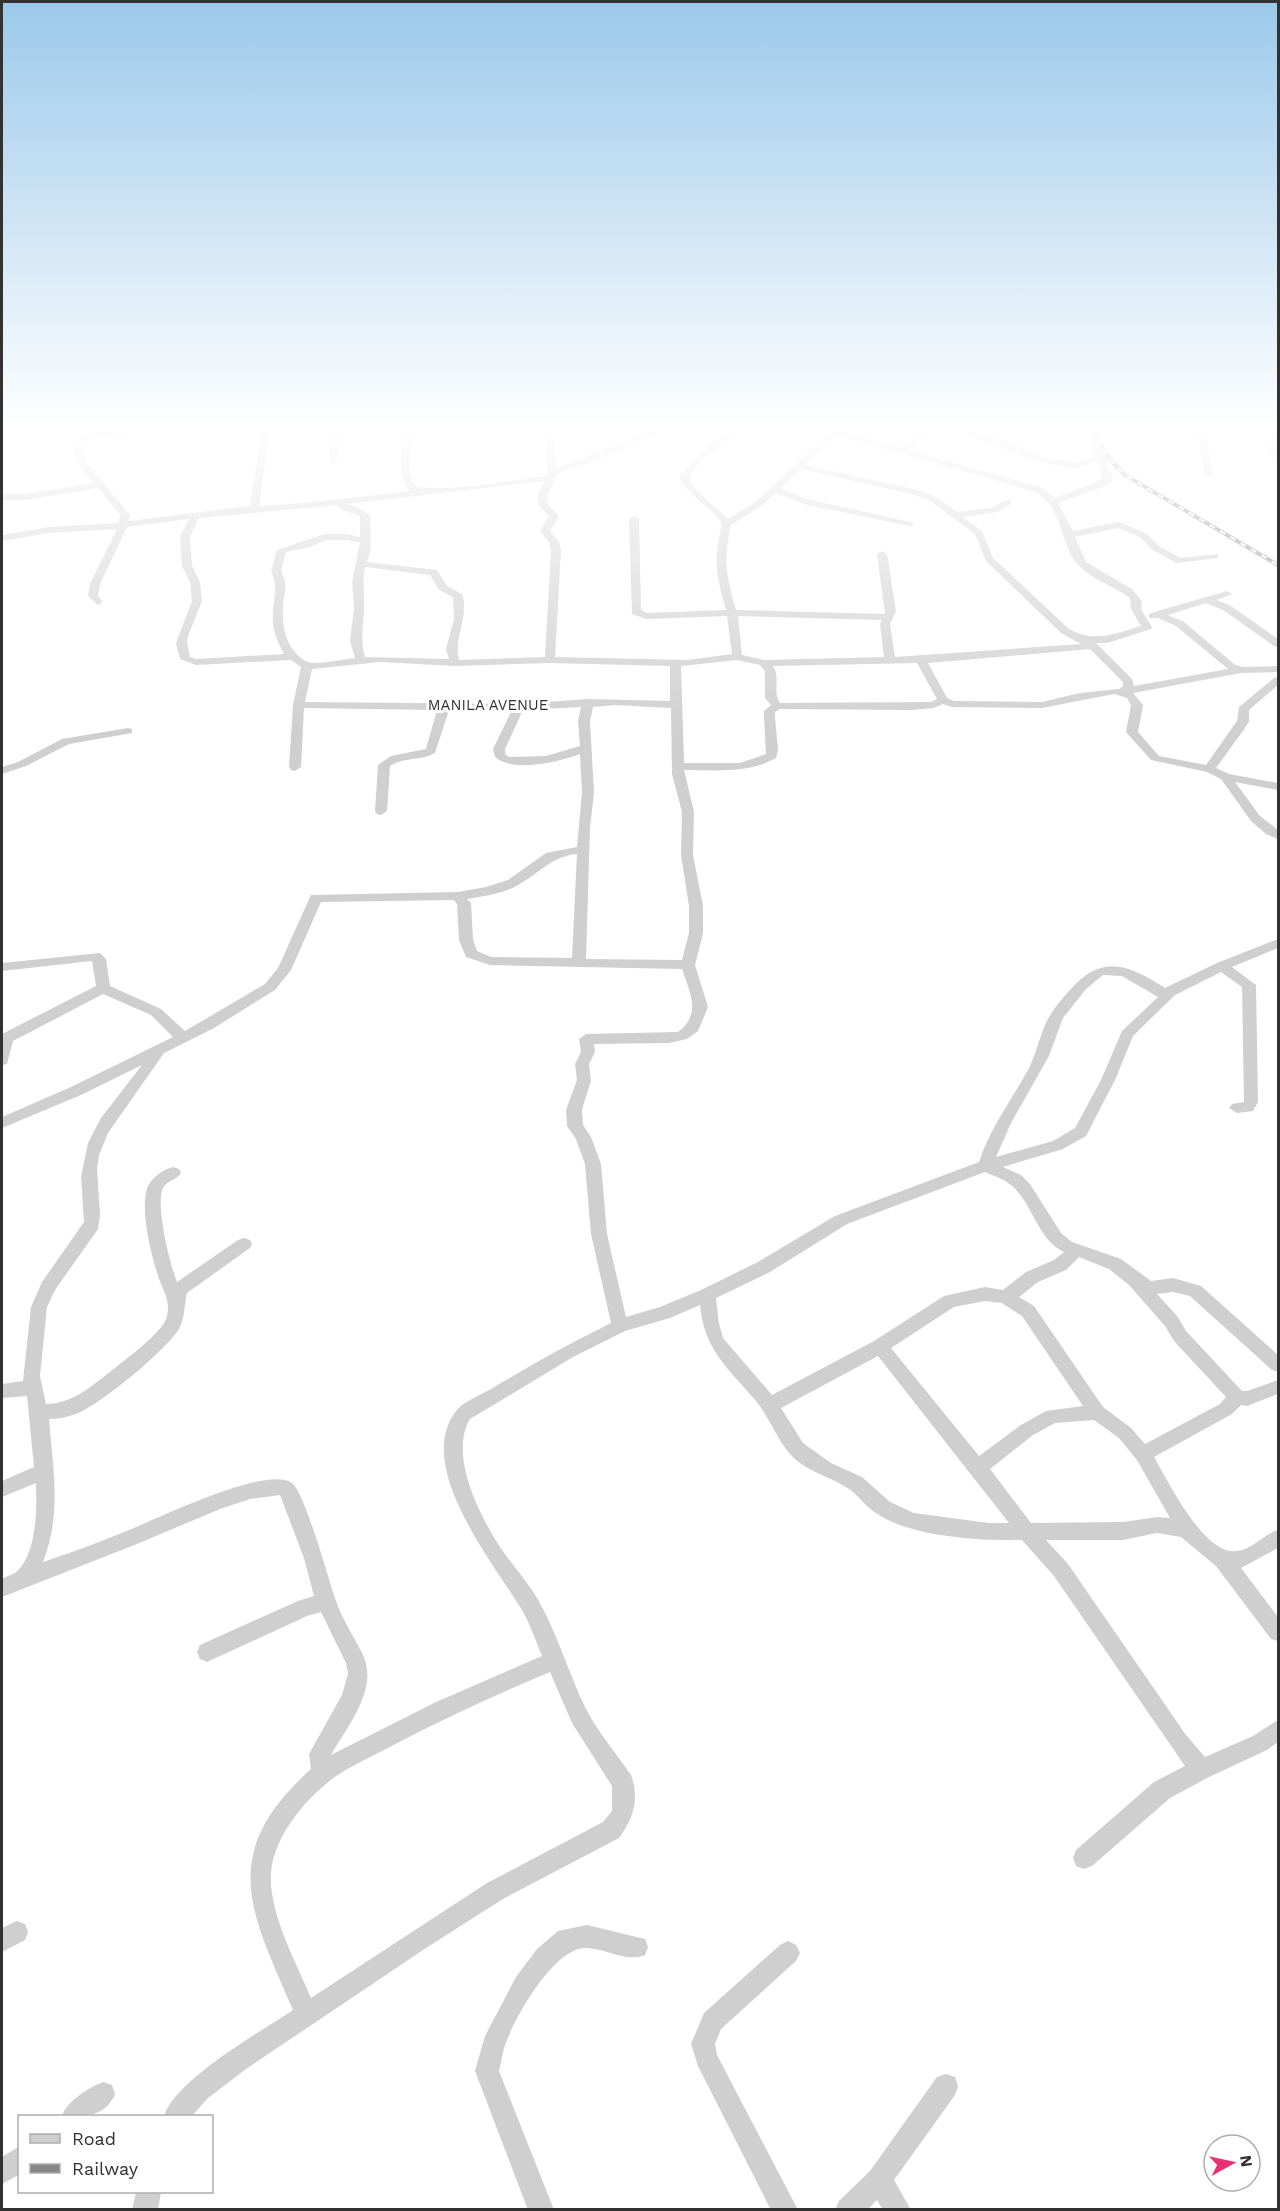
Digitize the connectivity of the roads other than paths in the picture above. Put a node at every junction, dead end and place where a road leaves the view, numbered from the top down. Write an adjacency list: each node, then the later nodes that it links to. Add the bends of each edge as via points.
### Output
1 (48, 530): 15 (street)
2 (52, 530): 3 (street)
3 (73, 530)
4 (121, 530): 22 (street, via 95,584 93,596)
5 (190, 530): 29 (street, via 185,536 187,566 194,578 197,602 180,646 185,659 196,662)
6 (365, 530): 16 (street)
7 (545, 530): 33 (street, via 556,550)
8 (634, 530): 23 (street, via 636,612 646,616)
9 (726, 530): 23 (street, via 720,556)
10 (976, 530): 28 (street, via 989,560 1065,631)
11 (1067, 530): 14 (street)
12 (1093, 530): 14 (street)
13 (1131, 530): 18 (street, via 1179,561)
14 (1068, 535): 26 (street, via 1081,563 1134,596 1136,609)
15 (2, 538)
16 (365, 541): 19 (street); 29 (street, via 324,537 282,550 276,572 282,583 277,593 278,624)
17 (882, 554): 25 (street, via 891,611)
18 (1215, 556)
19 (361, 564): 32 (street, via 355,641); 35 (street, via 430,571 443,588 458,596 459,619 450,649)
20 (1227, 594): 21 (street)
21 (1207, 600): 24 (street); 27 (street, via 1227,608)
22 (98, 602)
23 (731, 613): 25 (street); 30 (street, via 738,634)
24 (1158, 614): 26 (street); 39 (street, via 1180,624 1230,666)
25 (888, 616): 31 (street, via 885,624)
26 (1145, 619): 28 (street, via 1147,627 1112,639 1085,639)
27 (1278, 644)
28 (1093, 646): 34 (street); 41 (street, via 1128,681 1130,687)
29 (291, 657): 38 (street)
30 (737, 657): 36 (street); 37 (street)
31 (890, 659): 34 (street); 37 (street)
32 (362, 660): 35 (street); 38 (street)
33 (551, 660): 35 (street); 36 (street)
34 (921, 660): 42 (street)
35 (455, 663)
36 (675, 663): 45 (street)
37 (764, 663): 48 (street, via 774,676 771,698)
38 (307, 666): 44 (street)
39 (1241, 670): 40 (street); 41 (street)
40 (1278, 672): 53 (street, via 1243,709 1243,721)
41 (1122, 692): 42 (street, via 1025,706 963,705); 53 (street, via 1137,705 1132,732 1155,758)
42 (943, 700): 48 (street, via 912,707)
43 (588, 702): 45 (street, MANILA AVENUE); 47 (street, MANILA AVENUE); 50 (street)
44 (299, 705): 46 (street, MANILA AVENUE); 52 (street)
45 (676, 705): 51 (street)
46 (444, 706): 47 (street, MANILA AVENUE); 57 (street, via 431,751 426,755 398,757 384,765)
47 (519, 706): 50 (street, via 499,749 506,761 561,759)
48 (777, 706): 51 (street, via 770,711 768,722 774,742 772,756 766,760 750,765)
49 (128, 731): 54 (street, via 66,741)
50 (585, 748): 59 (street, via 588,793)
51 (678, 766): 63 (street, via 688,812 687,855 696,906 696,933)
52 (296, 767)
53 (1209, 769): 55 (street)
54 (2, 771)
55 (1226, 777): 56 (street); 58 (street, via 1239,798 1268,830)
56 (1278, 786)
57 (381, 811)
58 (1278, 835)
59 (584, 850): 60 (street, via 554,853 512,883); 62 (street)
60 (458, 896): 62 (street, via 464,903 466,940 471,954 490,961); 68 (street, via 316,898 279,978)
61 (1278, 943): 64 (street)
62 (579, 963): 63 (street)
63 (688, 965): 82 (street, via 701,1007 693,1028 682,1036 669,1038 586,1040 588,1052 582,1064 584,1080 574,1110 575,1126 593,1164 599,1234)
64 (1222, 966): 67 (street); 72 (street, via 1249,985 1251,1102 1248,1107)
65 (2, 967): 66 (street, via 95,957 99,959)
66 (103, 988): 68 (street, via 162,1014); 69 (street)
67 (1167, 996): 74 (street, via 1127,1034 1081,1132 1058,1145); 74 (street, via 1125,972 1100,971 1084,982 1054,1021 1043,1054 1014,1102)
68 (182, 1038): 70 (street)
69 (4, 1039): 71 (street)
70 (159, 1049): 73 (street); 86 (street, via 109,1116 92,1146 88,1172 94,1219 39,1307)
71 (2, 1060)
72 (1237, 1108)
73 (2, 1123)
74 (986, 1166): 77 (street, via 1015,1179 1055,1237); 79 (street, via 841,1220 764,1267)
75 (172, 1173): 80 (street, via 159,1181 154,1194 164,1272)
76 (244, 1244): 80 (street, via 180,1289)
77 (1076, 1250): 78 (street, via 1115,1264); 81 (street, via 1060,1265 1032,1277)
78 (1135, 1280): 84 (street, via 1148,1288 1173,1285 1195,1291); 88 (street, via 1180,1336)
79 (707, 1295): 82 (street); 89 (street, via 716,1341)
80 (176, 1297): 90 (street, via 175,1315 162,1337 73,1408)
81 (1006, 1297): 83 (street, via 985,1294 950,1301); 91 (street, via 1028,1311)
82 (620, 1326): 105 (street, via 567,1352 464,1414 452,1443 465,1498 494,1554 530,1605)
83 (880, 1346): 89 (street); 93 (street)
84 (1278, 1365)
85 (1278, 1387): 88 (street, via 1247,1399)
86 (32, 1388): 87 (street); 90 (street)
87 (2, 1392)
88 (1238, 1397): 92 (street, via 1226,1409)
89 (770, 1405): 97 (street, via 797,1449 824,1469 855,1483 883,1508 913,1521 989,1532)
90 (39, 1411): 94 (street)
91 (1097, 1412): 92 (street, via 1125,1433); 93 (street, via 1052,1416)
92 (1143, 1454): 96 (street)
93 (977, 1468): 97 (street)
94 (44, 1471): 95 (street); 100 (street, via 47,1510 41,1543)
95 (2, 1489)
96 (1186, 1529): 97 (street, via 1157,1525 1123,1531); 99 (street)
97 (1026, 1531): 107 (street, via 1061,1570)
98 (1278, 1538): 99 (street, via 1240,1560)
99 (1222, 1560): 103 (street)
100 (22, 1579): 101 (street); 102 (street, via 229,1499 284,1487 314,1558)
101 (2, 1588)
102 (326, 1602): 104 (street, via 305,1607); 108 (street, via 356,1662 358,1674 350,1702 320,1754)
103 (1278, 1632)
104 (207, 1652)
105 (553, 1661): 108 (street, via 429,1715); 112 (street, via 579,1716 622,1783 623,1814 611,1830 495,1891)
106 (1278, 1730): 107 (street, via 1260,1743)
107 (1201, 1769): 109 (street, via 1162,1790)
108 (322, 1774): 112 (street, via 281,1817 260,1873 268,1918)
109 (1084, 1858)
110 (637, 1947): 122 (street, via 587,1936 566,1939 545,1957 524,1985 493,2044 487,2071)
111 (788, 1953): 123 (street, via 712,2020 703,2044 706,2058)
112 (307, 2016): 116 (street, via 199,2090)
113 (946, 2086): 119 (street)
114 (103, 2094): 115 (street)
115 (75, 2115)
116 (177, 2115)
117 (18, 2160): 118 (street)
118 (2, 2172)
119 (879, 2180): 124 (street); 125 (street)
120 (149, 2193): 121 (street)
121 (145, 2210)
122 (541, 2210)
123 (785, 2210)
124 (848, 2210)
125 (898, 2210)

